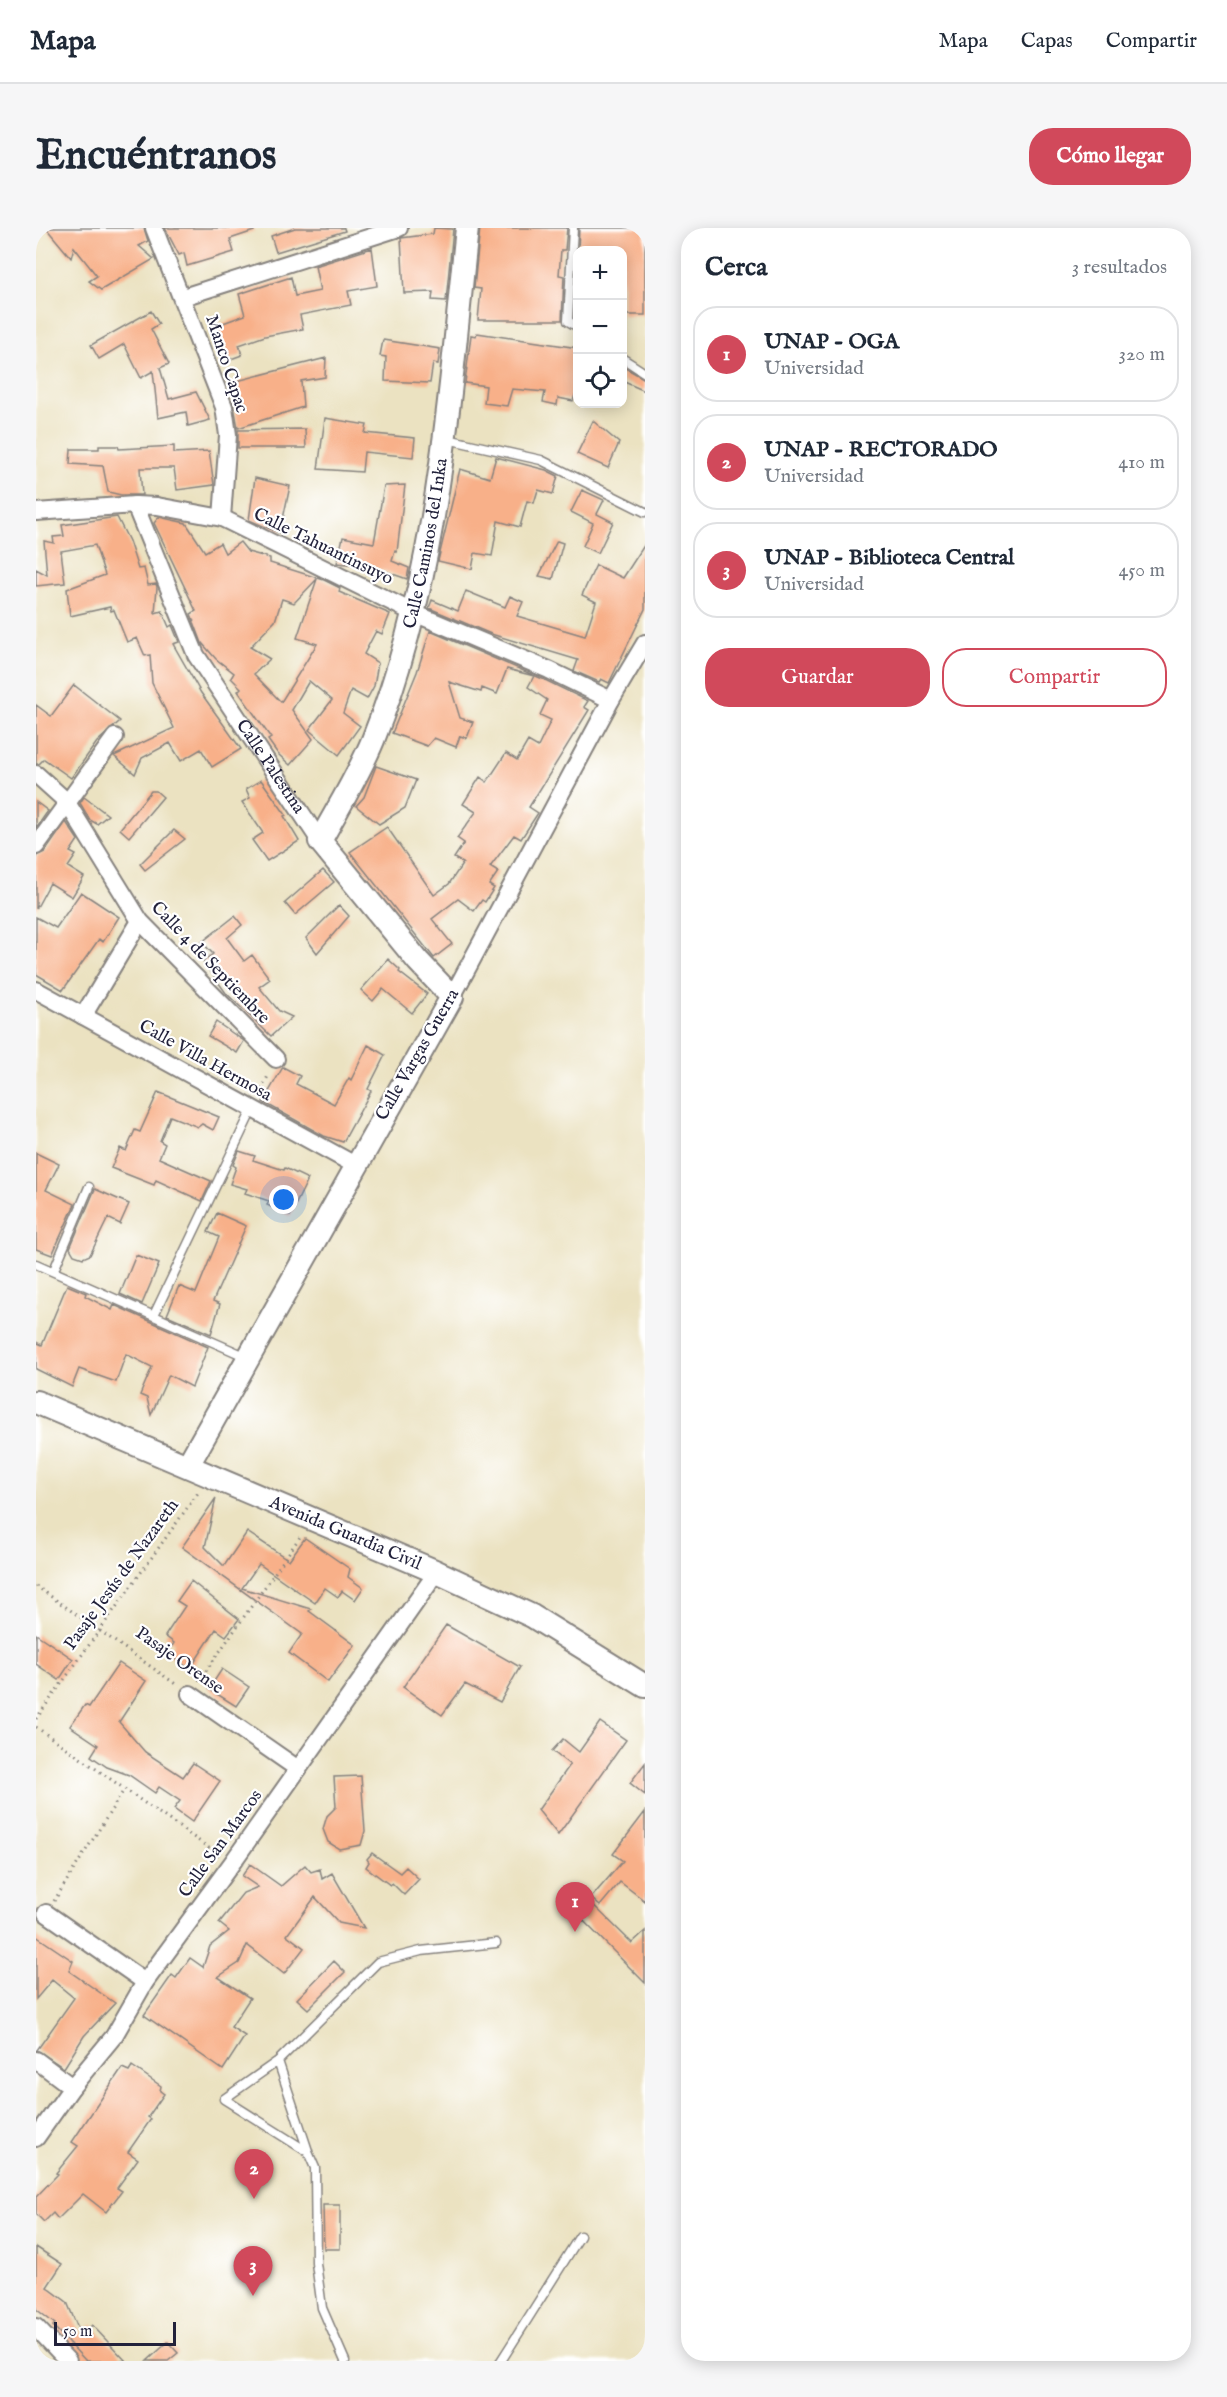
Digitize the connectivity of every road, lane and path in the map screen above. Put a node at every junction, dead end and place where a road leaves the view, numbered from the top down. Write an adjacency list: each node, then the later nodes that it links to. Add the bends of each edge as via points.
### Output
1 (154, 228): 5 (street, Manco Capac)
2 (399, 228): 5 (street)
3 (467, 228): 9 (street, Calle Caminos del Inka)
4 (573, 228): 6 (lane, via 568,321)
5 (183, 297): 13 (street, Manco Capac, via 224,407 228,435)
6 (573, 324)
7 (627, 361): 8 (lane)
8 (645, 373)
9 (445, 438): 12 (lane, via 541,460); 14 (street, Calle Caminos del Inka)
10 (135, 505): 11 (street, Calle Tahuantinsuyo); 13 (street, Calle Tahuantinsuyo); 20 (street, Calle Palestina, via 196,655)
11 (36, 512)
12 (645, 512)
13 (222, 518): 14 (street, Calle Tahuantinsuyo)
14 (414, 613): 16 (street, Calle Tahuantinsuyo); 20 (street, Calle Caminos del Inka, via 372,742)
15 (645, 643): 16 (street, Calle Vargas Guerra)
16 (611, 700): 24 (street, Calle Vargas Guerra)
17 (115, 737): 19 (street)
18 (36, 774): 19 (street, Calle 4 de Septiembre)
19 (66, 801): 21 (street); 22 (street, Calle 4 de Septiembre)
20 (320, 841): 24 (street, Calle Palestina)
21 (36, 846)
22 (140, 921): 25 (street); 26 (street, Calle 4 de Septiembre)
23 (36, 990): 25 (street, Calle Villa Hermosa)
24 (452, 997): 28 (street, Calle Vargas Guerra)
25 (83, 1016): 27 (street, Calle Villa Hermosa)
26 (276, 1059): 27 (path)
27 (252, 1110): 28 (street, Calle Villa Hermosa); 32 (lane)
28 (355, 1166): 33 (street, Calle Vargas Guerra)
29 (89, 1187): 31 (lane)
30 (36, 1264): 31 (lane)
31 (54, 1270): 32 (lane)
32 (154, 1315): 33 (lane)
33 (248, 1358): 35 (street, Calle Vargas Guerra)
34 (36, 1402): 35 (street, Avenida Guardia Civil)
35 (188, 1465): 36 (street, Avenida Guardia Civil)
36 (210, 1477): 37 (street, Avenida Guardia Civil); 40 (path, Pasaje Jesús de Nazareth)
37 (312, 1520): 38 (street, Avenida Guardia Civil); 42 (path)
38 (436, 1572): 41 (street, Avenida Guardia Civil, via 532,1616); 45 (street, Calle San Marcos)
39 (36, 1586): 40 (path, Pasaje Orense)
40 (98, 1629): 42 (path, Pasaje Orense); 43 (path, Pasaje Jesús de Nazareth)
41 (645, 1686)
42 (190, 1694): 45 (street, Pasaje Orense)
43 (36, 1719)
44 (36, 1727): 46 (path)
45 (298, 1769): 47 (street, Calle San Marcos)
46 (125, 1790): 47 (path); 48 (path)
47 (232, 1863): 50 (street, Calle San Marcos)
48 (46, 1913): 50 (street)
49 (496, 1943): 52 (lane, via 421,1951 378,1962)
50 (145, 1982): 53 (street, Calle San Marcos, via 114,2036)
51 (36, 2060): 53 (street)
52 (278, 2061): 55 (lane); 55 (lane, via 224,2099)
53 (72, 2087): 54 (street, Calle San Marcos)
54 (36, 2138)
55 (308, 2152): 59 (lane, via 315,2168 316,2264 322,2308)
56 (580, 2236): 60 (lane)
57 (36, 2327): 58 (street)
58 (68, 2361)
59 (345, 2361)
60 (501, 2361)

